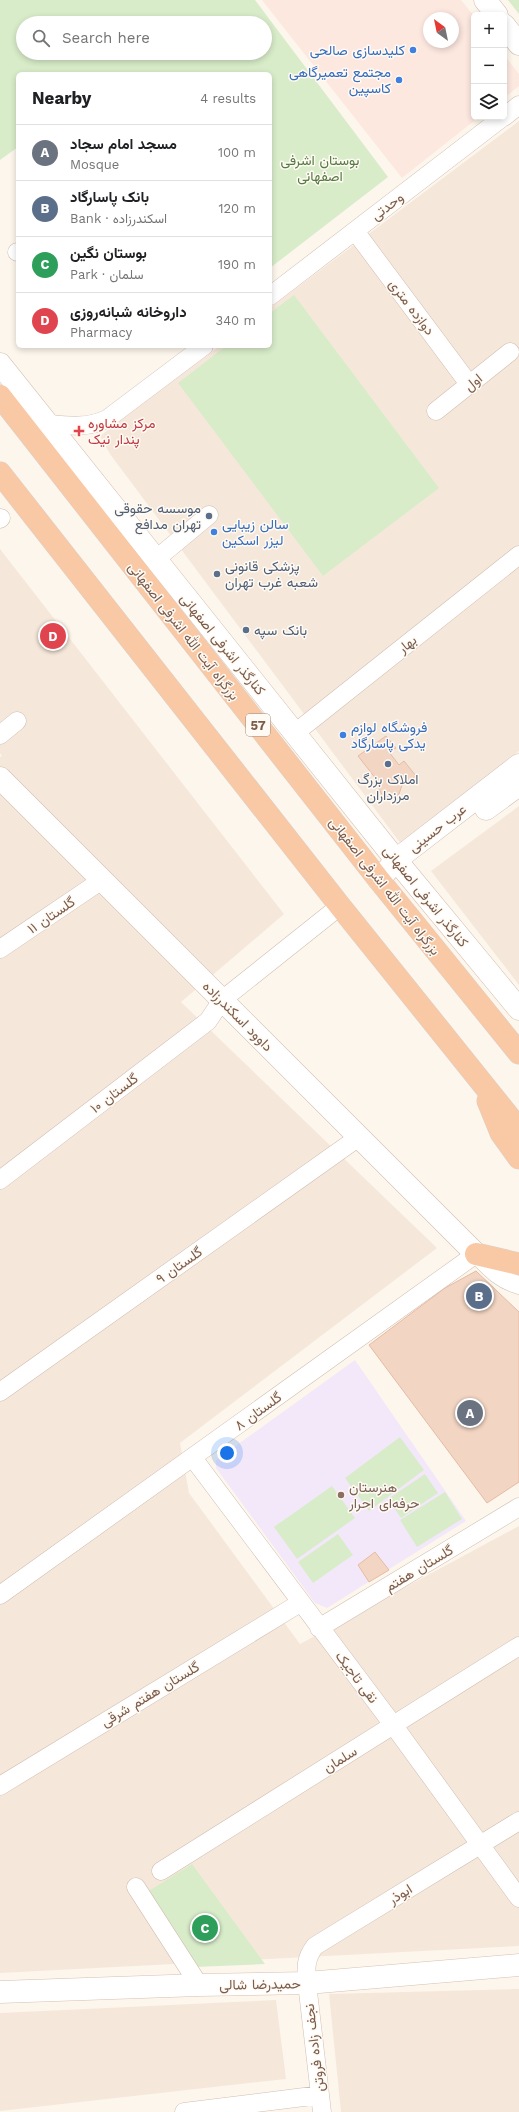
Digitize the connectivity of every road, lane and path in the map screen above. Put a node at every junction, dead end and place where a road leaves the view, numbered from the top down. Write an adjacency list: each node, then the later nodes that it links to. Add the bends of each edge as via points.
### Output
1 (485, 0): 2 (main road)
2 (495, 12)
3 (507, 29): 4 (main road)
4 (519, 44)
5 (519, 105): 6 (street, وحدتی)
6 (507, 115)
7 (500, 120): 8 (street, وحدتی)
8 (355, 231): 9 (street, وحدتی); 13 (street, دوازده متری)
9 (272, 294)
10 (201, 348): 16 (street, via 107,420 80,426)
11 (510, 352): 13 (street, اول)
12 (0, 364): 16 (main road, کنارگذر اشرفی اصفهانی)
13 (470, 384): 15 (street, اول)
14 (0, 396): 17 (highway, بزرگراه آیت الله اشرفی اصفهانی / 57)
15 (436, 411)
16 (48, 424): 17 (main road, کنارگذر اشرفی اصفهانی)
17 (57, 451): 21 (main road, کنارگذر اشرفی اصفهانی); 30 (highway, بزرگراه آیت الله اشرفی اصفهانی / 57)
18 (0, 473): 31 (highway)
19 (209, 515): 21 (street)
20 (519, 555): 23 (street, بهار)
21 (155, 560): 23 (main road, کنارگذر اشرفی اصفهانی)
22 (17, 721): 24 (street)
23 (295, 733): 28 (main road, کنارگذر اشرفی اصفهانی)
24 (0, 735)
25 (519, 765): 28 (main road, عرب حسینی)
26 (0, 778): 29 (main road, داوود اسکندرزاده)
27 (519, 785): 28 (main road, عرب حسینی)
28 (400, 865): 30 (main road, عرب حسینی); 34 (main road, کنارگذر اشرفی اصفهانی)
29 (102, 880): 32 (street, گلستان ۱۱); 33 (main road, داوود اسکندرزاده)
30 (379, 880): 35 (highway, بزرگراه آیت الله اشرفی اصفهانی / 57)
31 (340, 906): 33 (street, گلستان ۱۰); 36 (highway)
32 (0, 949)
33 (222, 1000): 38 (main road, داوود اسکندرزاده); 40 (street, گلستان ۱۰, via 208,1021)
34 (519, 1009)
35 (519, 1053)
36 (479, 1080): 37 (highway); 39 (highway, via 501,1133)
37 (519, 1129)
38 (359, 1137): 41 (main road, داوود اسکندرزاده); 44 (street, گلستان ۹)
39 (519, 1158)
40 (0, 1180)
41 (476, 1254): 42 (highway); 43 (street, via 495,1274 506,1282); 45 (street, گلستان ٨)
42 (519, 1264)
43 (519, 1286)
44 (0, 1392)
45 (193, 1458): 47 (street, گلستان ٨); 48 (street, نقی تاجیک)
46 (519, 1507): 49 (street, گلستان هفتم)
47 (0, 1596)
48 (300, 1603): 49 (street, نقی تاجیک); 52 (street, گلستان هفتم شرقی)
49 (319, 1628): 51 (street, نقی تاجیک)
50 (519, 1646): 51 (street, سلمان)
51 (394, 1726): 54 (street, نقی تاجیک); 55 (street, سلمان)
52 (0, 1786)
53 (519, 1821): 54 (street, ابوذر)
54 (479, 1845): 57 (street, نقی تاجیک); 59 (street, ابوذر, via 315,1946 308,1956 306,1965)
55 (161, 1871)
56 (136, 1887): 60 (street)
57 (519, 1898)
58 (519, 1965): 59 (main road, حمیدرضا شالی)
59 (307, 1983): 60 (main road, حمیدرضا شالی); 62 (street, نجف زاده فروتن)
60 (199, 1985): 61 (main road, حمیدرضا شالی)
61 (0, 1992)
62 (321, 2104): 63 (street)
63 (184, 2112)

